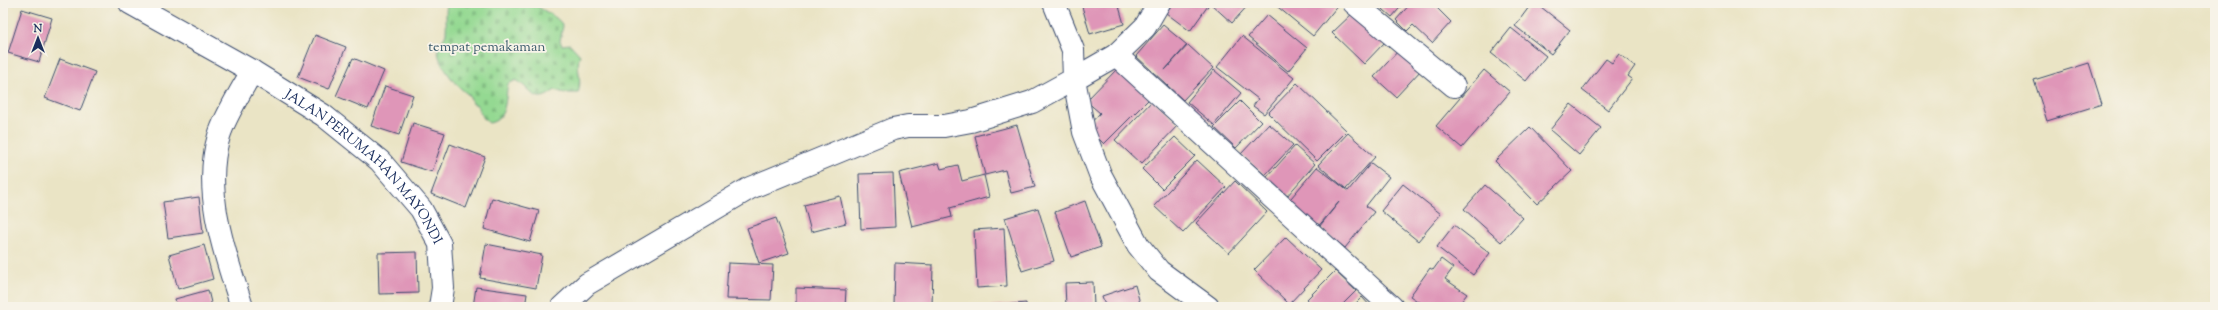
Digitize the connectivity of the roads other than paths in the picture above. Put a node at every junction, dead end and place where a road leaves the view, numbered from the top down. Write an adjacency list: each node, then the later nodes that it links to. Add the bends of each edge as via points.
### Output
1 (130, 3): 6 (street, JALAN PERUMAHAN MAYONDI)
2 (1054, 3): 7 (street, via 1073,50)
3 (1159, 3): 5 (street, via 1145,27)
4 (1354, 3): 8 (street)
5 (1116, 55): 7 (street); 13 (street)
6 (252, 71): 9 (street, via 219,136 212,179 218,221); 10 (street, JALAN PERUMAHAN MAYONDI, via 324,115 374,156 421,209 440,244 443,288)
7 (1074, 79): 11 (street, via 1032,102 971,121 944,126 908,126 893,129 750,188 587,284); 12 (street, via 1084,132 1100,174 1138,245 1159,271)
8 (1454, 86)
9 (242, 307)
10 (440, 307)
11 (562, 307)
12 (1208, 307)
13 (1392, 307)

